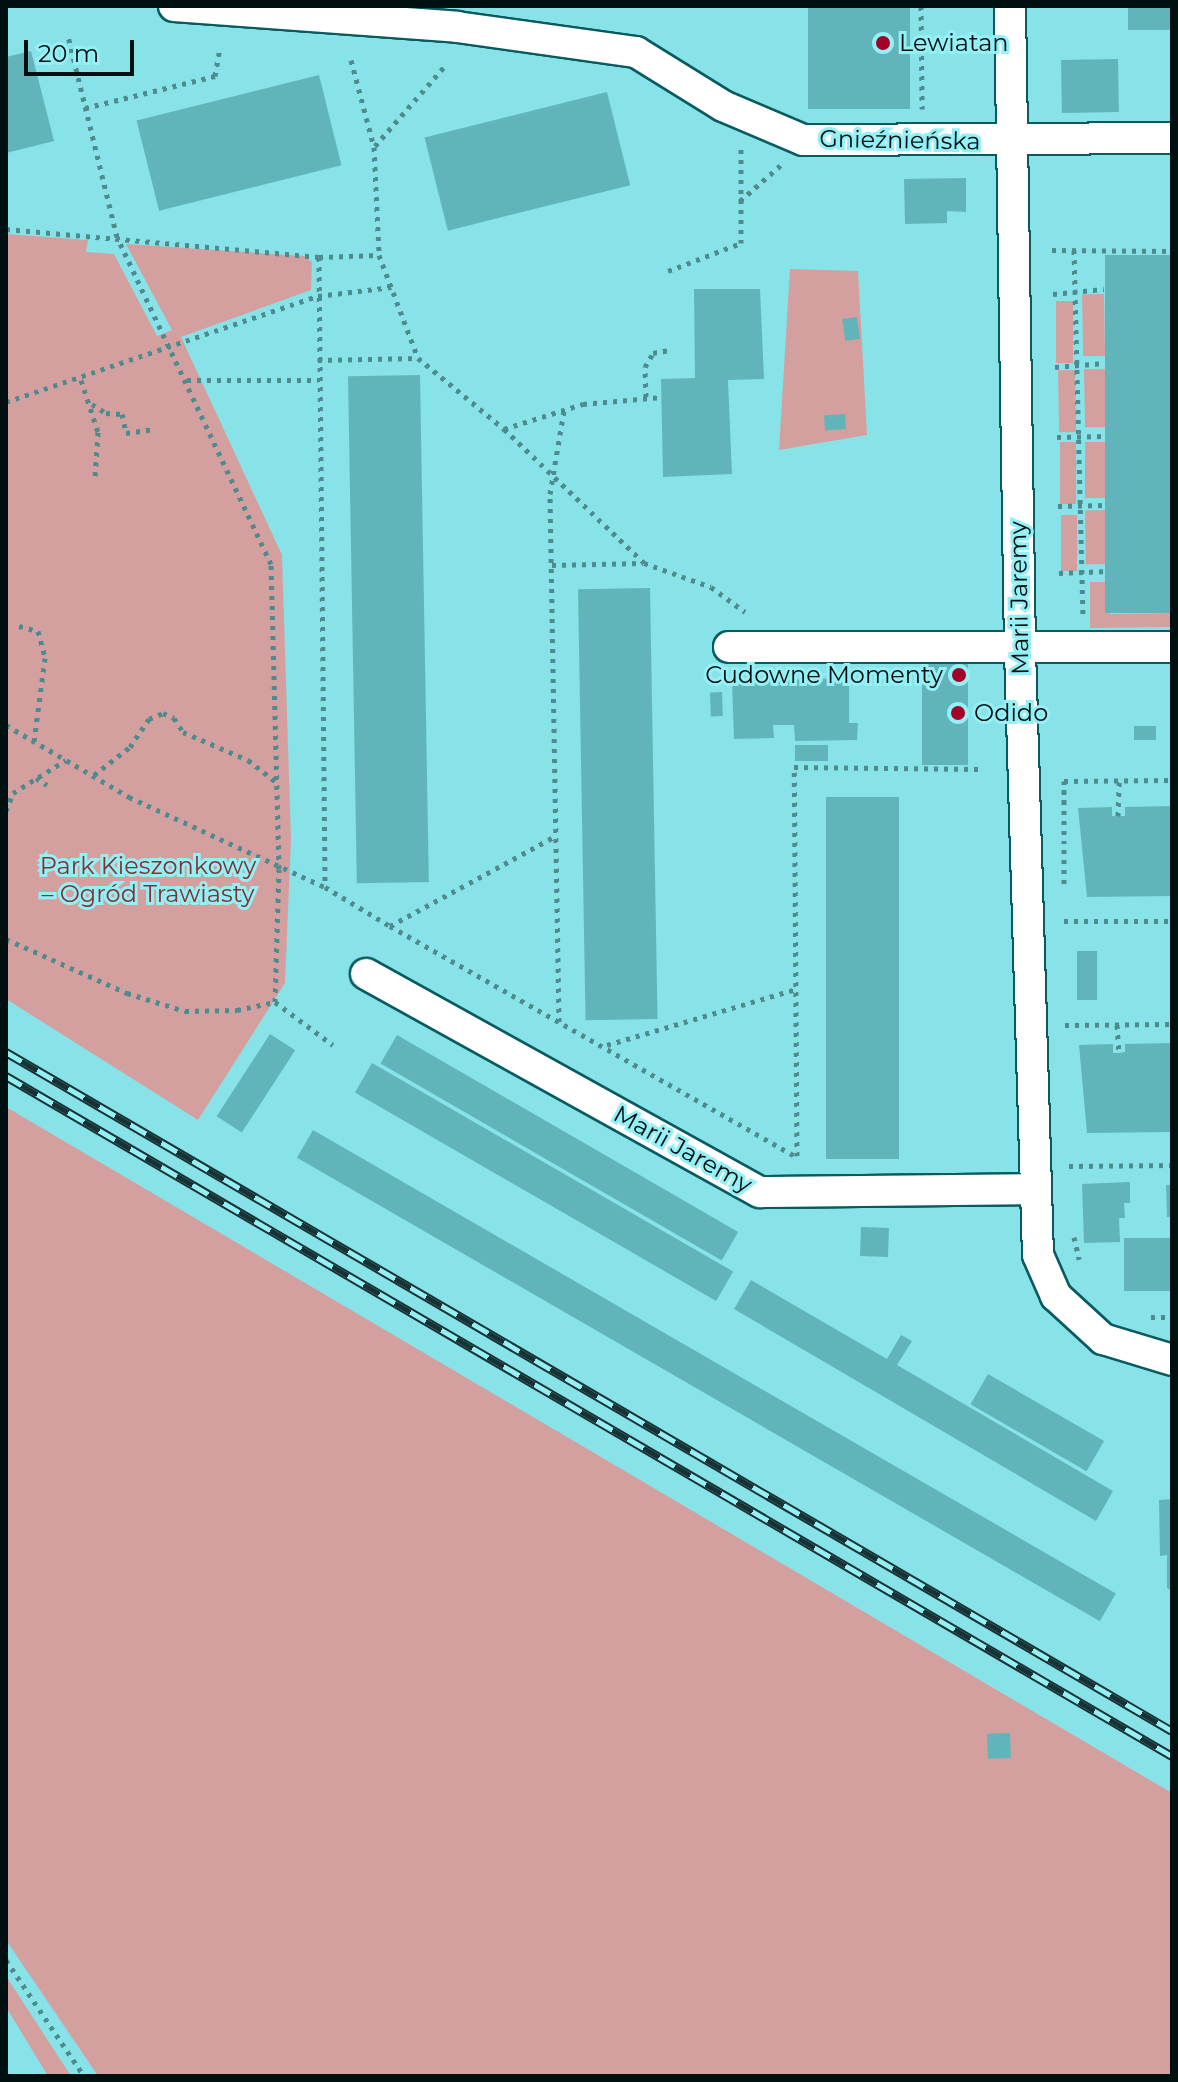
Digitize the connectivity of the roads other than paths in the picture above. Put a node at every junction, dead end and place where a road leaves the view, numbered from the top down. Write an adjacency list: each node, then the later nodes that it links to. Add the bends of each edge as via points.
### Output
1 (174, 6): 4 (street, Gnieźnieńska, via 457,27 636,52 723,106 803,140)
2 (1010, 6): 4 (street, Marii Jaremy)
3 (1172, 138): 4 (street, Gnieźnieńska)
4 (1013, 141): 7 (street, Marii Jaremy)
5 (729, 647): 7 (street)
6 (1172, 647): 7 (street)
7 (1020, 650): 9 (street, Marii Jaremy)
8 (366, 974): 9 (street, Marii Jaremy, via 760,1192)
9 (1033, 1178): 10 (street, Marii Jaremy, via 1038,1255 1056,1296 1103,1339)
10 (1172, 1360)

